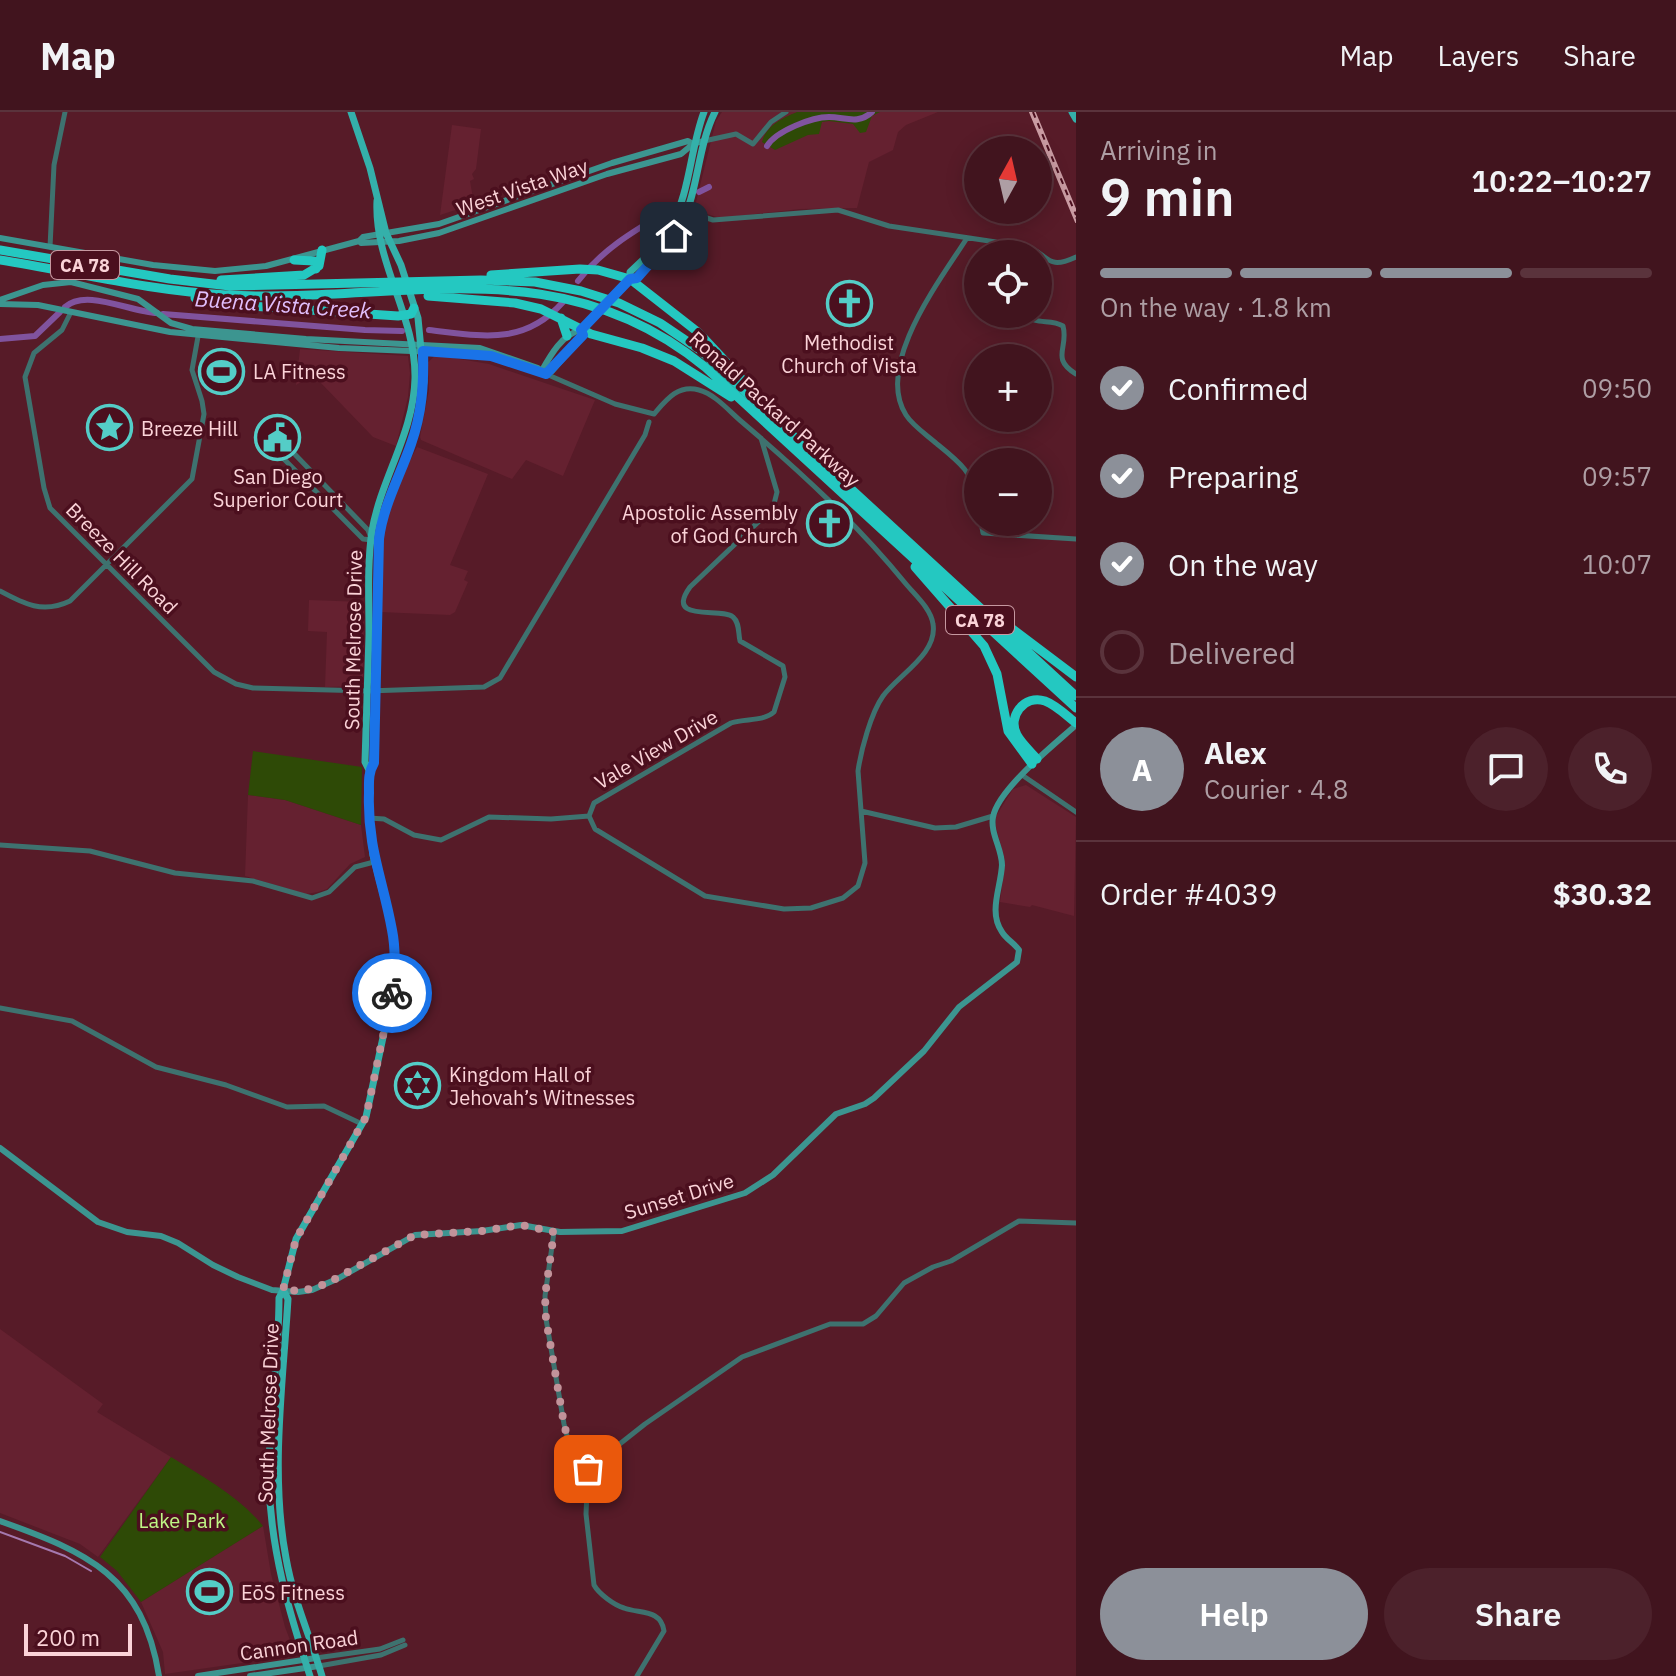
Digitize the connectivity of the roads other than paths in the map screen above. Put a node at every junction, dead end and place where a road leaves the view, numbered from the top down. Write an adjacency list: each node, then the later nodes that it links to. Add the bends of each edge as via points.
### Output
1 (65, 112): 14 (street, via 54,165)
2 (351, 112): 9 (main road, via 370,168)
3 (704, 112): 7 (main road)
4 (715, 112): 6 (main road)
5 (786, 112): 6 (street, via 753,144 736,134)
6 (703, 141): 7 (main road, West Vista Way); 8 (main road)
7 (693, 144): 8 (main road); 9 (main road, West Vista Way, via 612,163 428,227); 13 (main road, West Vista Way, via 683,153 439,233)
8 (683, 210): 11 (street, via 713,220 838,210 881,224); 23 (main road, via 630,272)
9 (382, 237): 13 (main road, South Melrose Drive); 16 (main road, West Vista Way, via 363,237); 33 (main road, South Melrose Drive)
10 (0, 238): 14 (main road, West Vista Way)
11 (967, 238): 12 (street); 45 (street, via 907,339 898,378 905,413)
12 (984, 240)
13 (390, 241): 31 (main road, South Melrose Drive)
14 (50, 247): 19 (main road, West Vista Way, via 197,271 242,270)
15 (0, 250): 22 (highway, Ronald Packard Parkway / CA 78)
16 (322, 250): 19 (main road, West Vista Way); 21 (highway)
17 (1076, 257): 20 (street)
18 (0, 260): 25 (highway, Ronald Packard Parkway / CA 78)
19 (294, 260): 21 (highway, via 314,261)
20 (1052, 262)
21 (316, 269): 22 (highway, via 296,276)
22 (170, 279): 26 (highway, Ronald Packard Parkway / CA 78, via 230,286)
23 (630, 279): 24 (highway, via 564,270); 36 (main road); 41 (highway, via 699,333)
24 (440, 281): 28 (highway, Ronald Packard Parkway / CA 78); 41 (highway, Ronald Packard Parkway / CA 78, via 535,282 619,303 681,336)
25 (154, 286): 26 (highway, Ronald Packard Parkway / CA 78, via 230,295); 33 (highway, via 228,303)
26 (384, 287): 28 (highway, Ronald Packard Parkway / CA 78); 28 (highway, Ronald Packard Parkway / CA 78)
27 (29, 289): 29 (main road); 30 (main road); 37 (main road, via 71,282 129,296 171,323)
28 (421, 290): 35 (highway, via 530,306); 43 (highway, Ronald Packard Parkway / CA 78, via 529,291 612,311 681,347)
29 (0, 302): 30 (main road)
30 (32, 304): 32 (main road)
31 (414, 308): 33 (highway); 38 (main road, South Melrose Drive)
32 (72, 311): 37 (main road, via 170,332); 50 (street, Breeze Hill Road, via 62,330 29,362 27,401 50,508)
33 (406, 316): 38 (main road, South Melrose Drive)
34 (1052, 322): 40 (street, via 1065,330 1061,360)
35 (566, 326): 36 (highway); 39 (main road)
36 (581, 330): 39 (main road, via 583,335); 43 (highway, via 674,361)
37 (198, 332): 38 (main road); 50 (street, via 192,368 204,414 194,474)
38 (418, 348): 39 (main road, via 491,356); 49 (main road, South Melrose Drive, via 412,407 373,527)
39 (543, 373): 44 (street, via 615,404 654,414 671,395 699,390)
40 (1076, 374)
41 (752, 396): 51 (highway, Ronald Packard Parkway / CA 78)
42 (649, 422): 54 (street, Breeze Hill Road, via 500,678 484,687)
43 (776, 431): 46 (highway, Ronald Packard Parkway / CA 78)
44 (761, 438): 60 (street, via 860,529 934,626 928,648 880,701 860,760); 62 (street, Vale View Drive, via 777,492 773,508 690,587 685,602 697,614 732,616 740,641 783,666 776,706 765,718 731,723 594,803)
45 (964, 468)
46 (884, 532): 56 (highway, Ronald Packard Parkway / CA 78); 58 (highway, via 984,646 1000,685 1008,731)
47 (1030, 536): 48 (street)
48 (1076, 539)
49 (375, 540): 49 (street, via 282,441 273,448 363,539); 54 (main road, South Melrose Drive)
50 (107, 566): 52 (street, via 78,595 56,607 33,607); 54 (street, Breeze Hill Road, via 214,672 231,682 253,688)
51 (945, 574): 53 (highway); 55 (highway, Ronald Packard Parkway / CA 78)
52 (0, 591)
53 (1076, 677)
54 (371, 691): 64 (main road, South Melrose Drive, via 365,762)
55 (1076, 696)
56 (1076, 708)
57 (1076, 724): 58 (main road); 58 (highway, via 1043,701 1019,708 1016,733)
58 (1035, 762): 59 (main road)
59 (1022, 775): 61 (street); 63 (main road)
60 (861, 811): 62 (street, Vale View Drive, via 865,863 854,891 826,904 792,910 705,896 595,829); 63 (street, via 935,828)
61 (1076, 812)
62 (589, 816): 64 (street, via 489,817 441,840)
63 (993, 816): 71 (main road, Sunset Drive, via 1002,863 996,915 1019,958 959,1007 924,1051 874,1098 832,1117 755,1188 640,1227)
64 (369, 818): 66 (main road, South Melrose Drive)
65 (0, 845): 66 (street, via 90,851 175,873 253,881 312,898 329,892 355,867)
66 (374, 862): 68 (main road, South Melrose Drive, via 393,932 394,981)
67 (0, 1008): 68 (street, via 72,1021 156,1067 287,1107 324,1106)
68 (363, 1124): 72 (main road, South Melrose Drive, via 296,1239)
69 (0, 1148): 72 (main road, Sunset Drive, via 98,1222 161,1236 223,1270)
70 (1076, 1223): 74 (street, via 1019,1221 918,1274 863,1324 827,1325 742,1357)
71 (554, 1232): 72 (main road, Sunset Drive, via 521,1225 415,1235 326,1284); 74 (street, via 546,1319 567,1436)
72 (283, 1290): 73 (main road, South Melrose Drive)
73 (277, 1414): 76 (main road, South Melrose Drive, via 269,1483); 77 (main road, South Melrose Drive, via 282,1535)
74 (588, 1469): 86 (street, via 586,1514 594,1585 621,1607 656,1615 663,1625)
75 (0, 1521): 82 (main road, via 69,1547 118,1582 144,1618)
76 (281, 1583): 77 (main road); 80 (main road, South Melrose Drive)
77 (293, 1593): 79 (main road, South Melrose Drive)
78 (404, 1642): 79 (street, Cannon Road, via 381,1655)
79 (317, 1662): 80 (main road, Cannon Road); 85 (main road, South Melrose Drive)
80 (307, 1668): 81 (main road, Cannon Road); 84 (main road, Cannon Road)
81 (234, 1673): 83 (main road, Cannon Road)
82 (159, 1676)
83 (198, 1676)
84 (250, 1676)
85 (322, 1676)
86 (637, 1676)

